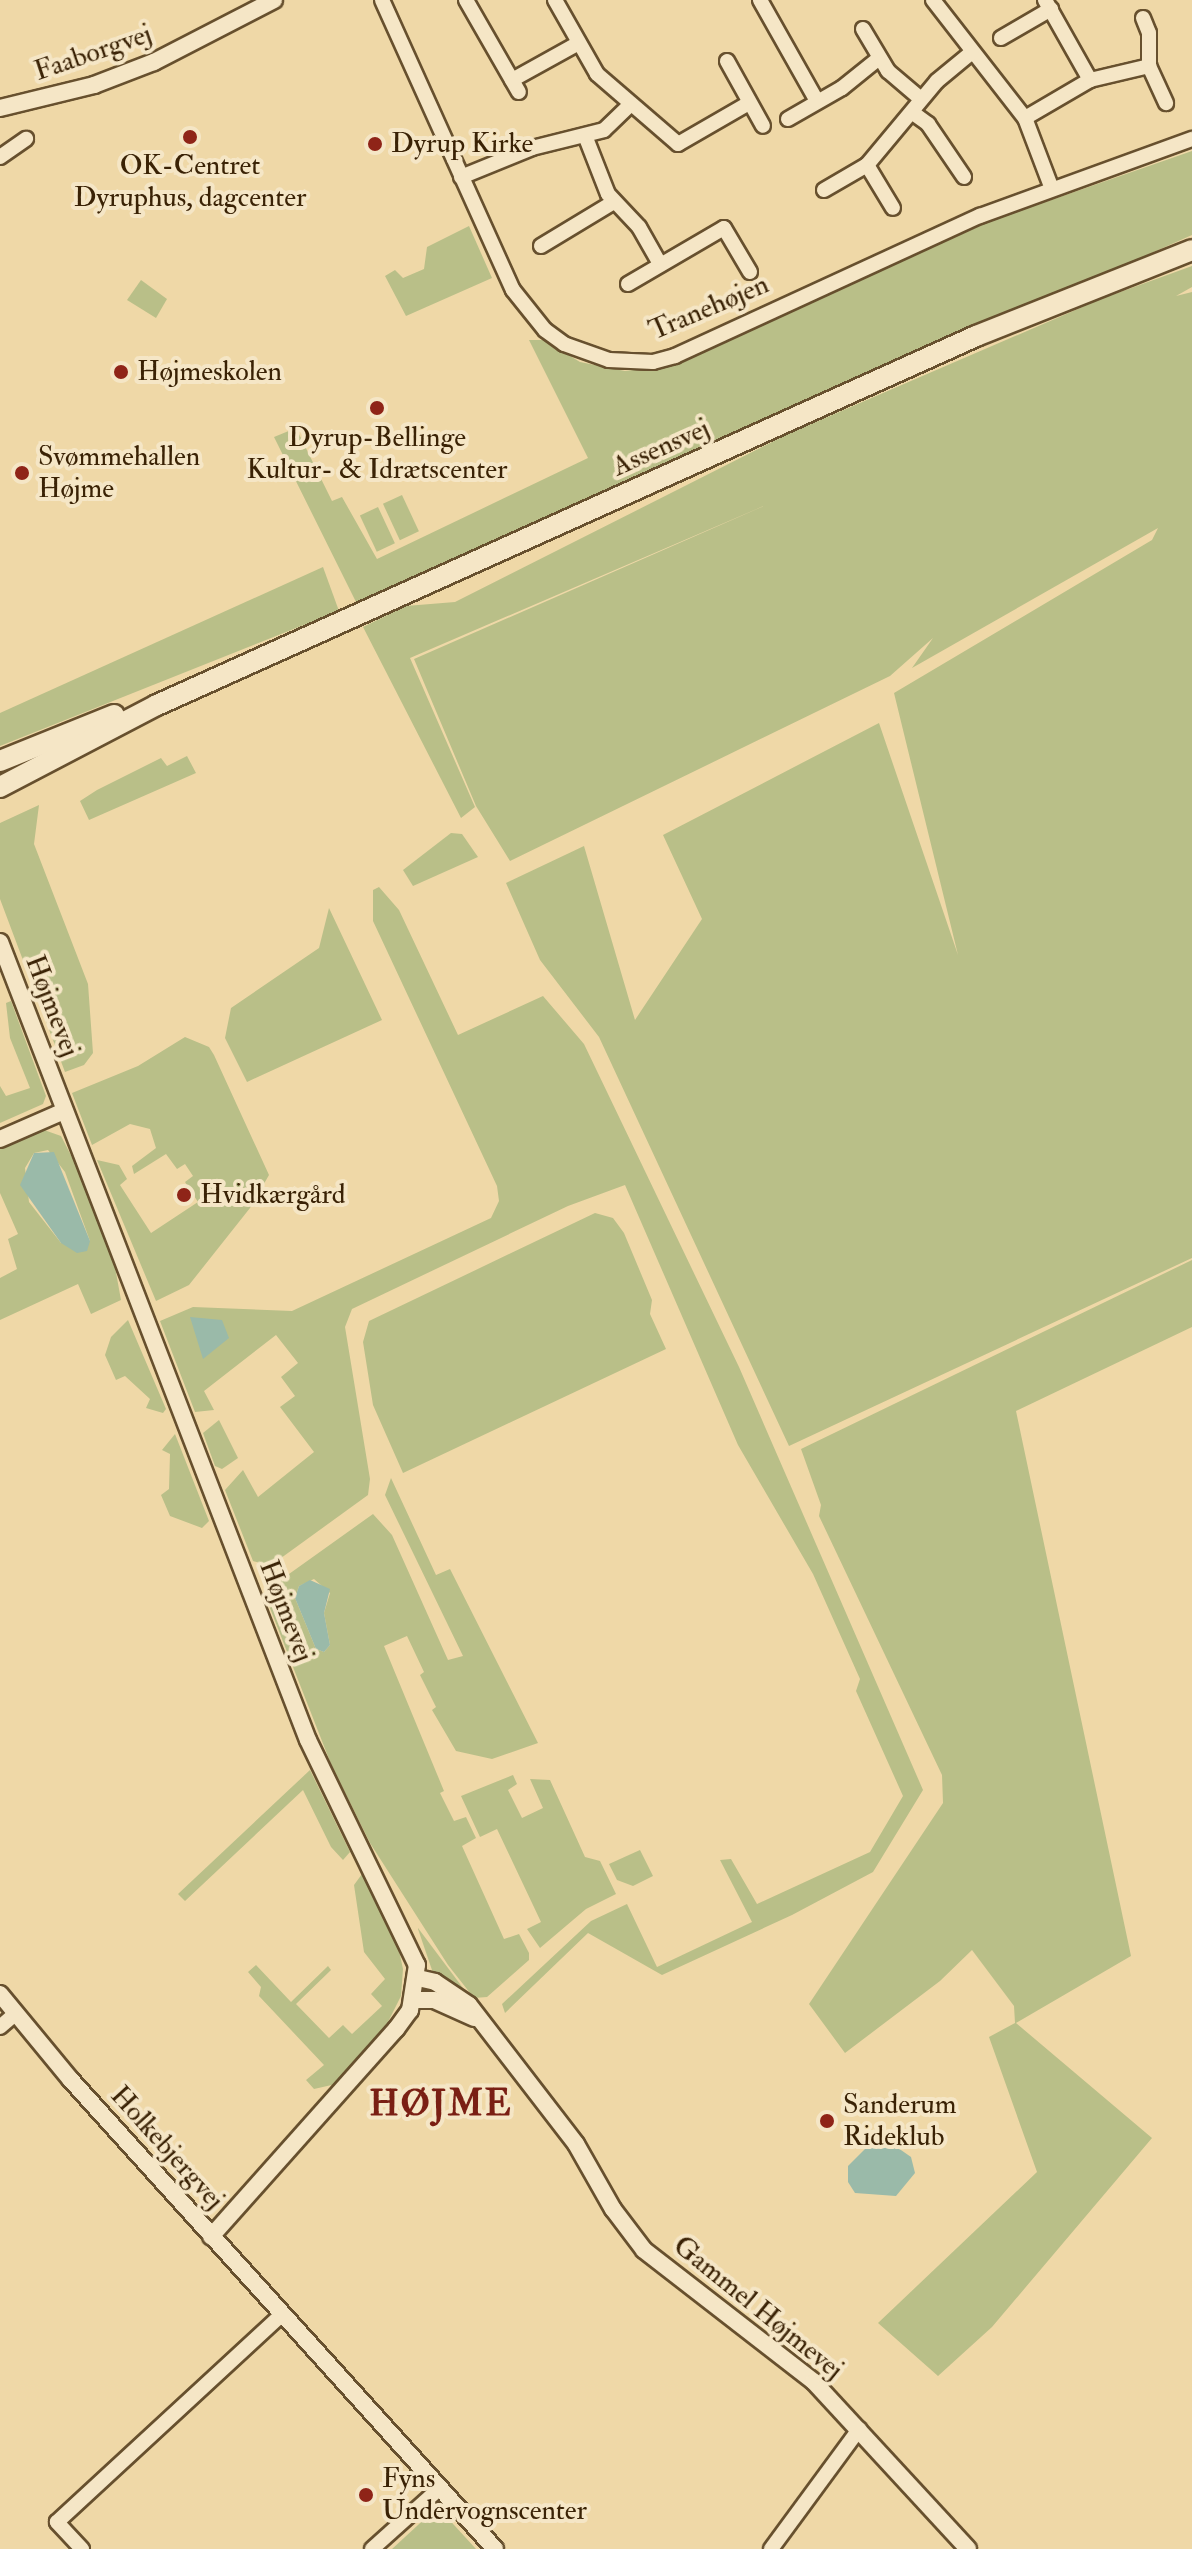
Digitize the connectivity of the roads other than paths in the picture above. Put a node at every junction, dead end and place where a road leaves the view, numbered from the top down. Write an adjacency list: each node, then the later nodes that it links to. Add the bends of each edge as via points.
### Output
1 (258, 0): 10 (street, Faaborgvej)
2 (274, 0): 10 (street, Faaborgvej)
3 (375, 0): 12 (street, Tranehøjen)
4 (382, 0): 12 (street, Tranehøjen)
5 (466, 0): 15 (street, via 516,86)
6 (760, 0): 21 (street)
7 (933, 0): 16 (street)
8 (560, 2): 15 (street)
9 (1048, 4): 14 (street); 20 (street)
10 (241, 14): 26 (street, Faaborgvej, via 154,62 94,85)
11 (1143, 18): 19 (street, via 1149,33)
12 (389, 22): 35 (street, Tranehøjen)
13 (863, 29): 17 (street)
14 (1001, 38)
15 (577, 44): 24 (street, via 597,74)
16 (972, 52): 25 (street); 27 (street)
17 (878, 59): 21 (street); 25 (street)
18 (727, 61): 22 (street)
19 (1149, 66): 20 (street); 23 (street)
20 (1090, 80): 27 (street)
21 (817, 101): 28 (street)
22 (749, 103): 24 (street, via 678,144 661,125); 29 (street)
23 (1166, 103)
24 (630, 105): 30 (street, via 619,120)
25 (917, 106): 34 (street); 36 (street)
26 (0, 108)
27 (1025, 118): 37 (street)
28 (788, 119)
29 (763, 126)
30 (586, 138): 35 (street, via 532,148); 39 (street, via 600,180)
31 (26, 139): 33 (street)
32 (1192, 139): 37 (street, Tranehøjen)
33 (0, 157)
34 (867, 165): 38 (street); 40 (street)
35 (461, 177): 37 (street, Tranehøjen, via 526,310 564,344 631,362 675,356 908,246)
36 (964, 177)
37 (1052, 189)
38 (824, 190)
39 (614, 202): 41 (street); 43 (street, via 639,227)
40 (893, 208)
41 (541, 246)
42 (1192, 250): 46 (main road, Assensvej, via 976,336)
43 (660, 264): 44 (street, Tranehøjen, via 724,228); 45 (street, Tranehøjen)
44 (750, 272)
45 (628, 284)
46 (149, 707): 47 (main road, Assensvej); 48 (main road); 49 (main road, Assensvej)
47 (0, 761)
48 (0, 774)
49 (0, 787)
50 (0, 942): 51 (street, Højmevej)
51 (64, 1111): 52 (street); 53 (street, Højmevej, via 308,1740 408,1937)
52 (0, 1139)
53 (418, 1978): 55 (street, Højmevej); 57 (street, Gammel Højmevej, via 457,1995)
54 (0, 1994): 56 (street, Holkebjergvej)
55 (412, 2000): 57 (street, Gammel Højmevej, via 434,2000); 59 (street, Højmevej, via 396,2029)
56 (15, 2014): 58 (street); 59 (street, Holkebjergvej)
57 (474, 2018): 61 (street, Gammel Højmevej, via 576,2144 644,2250 786,2357)
58 (0, 2027)
59 (211, 2237): 60 (street, Holkebjergvej)
60 (281, 2315): 62 (street, Holkebjergvej); 63 (street, via 57,2522)
61 (859, 2429): 66 (street); 67 (street, Gammel Højmevej)
62 (440, 2488): 64 (street); 65 (street, Holkebjergvej)
63 (82, 2549)
64 (372, 2549)
65 (495, 2549)
66 (771, 2549)
67 (968, 2549)

